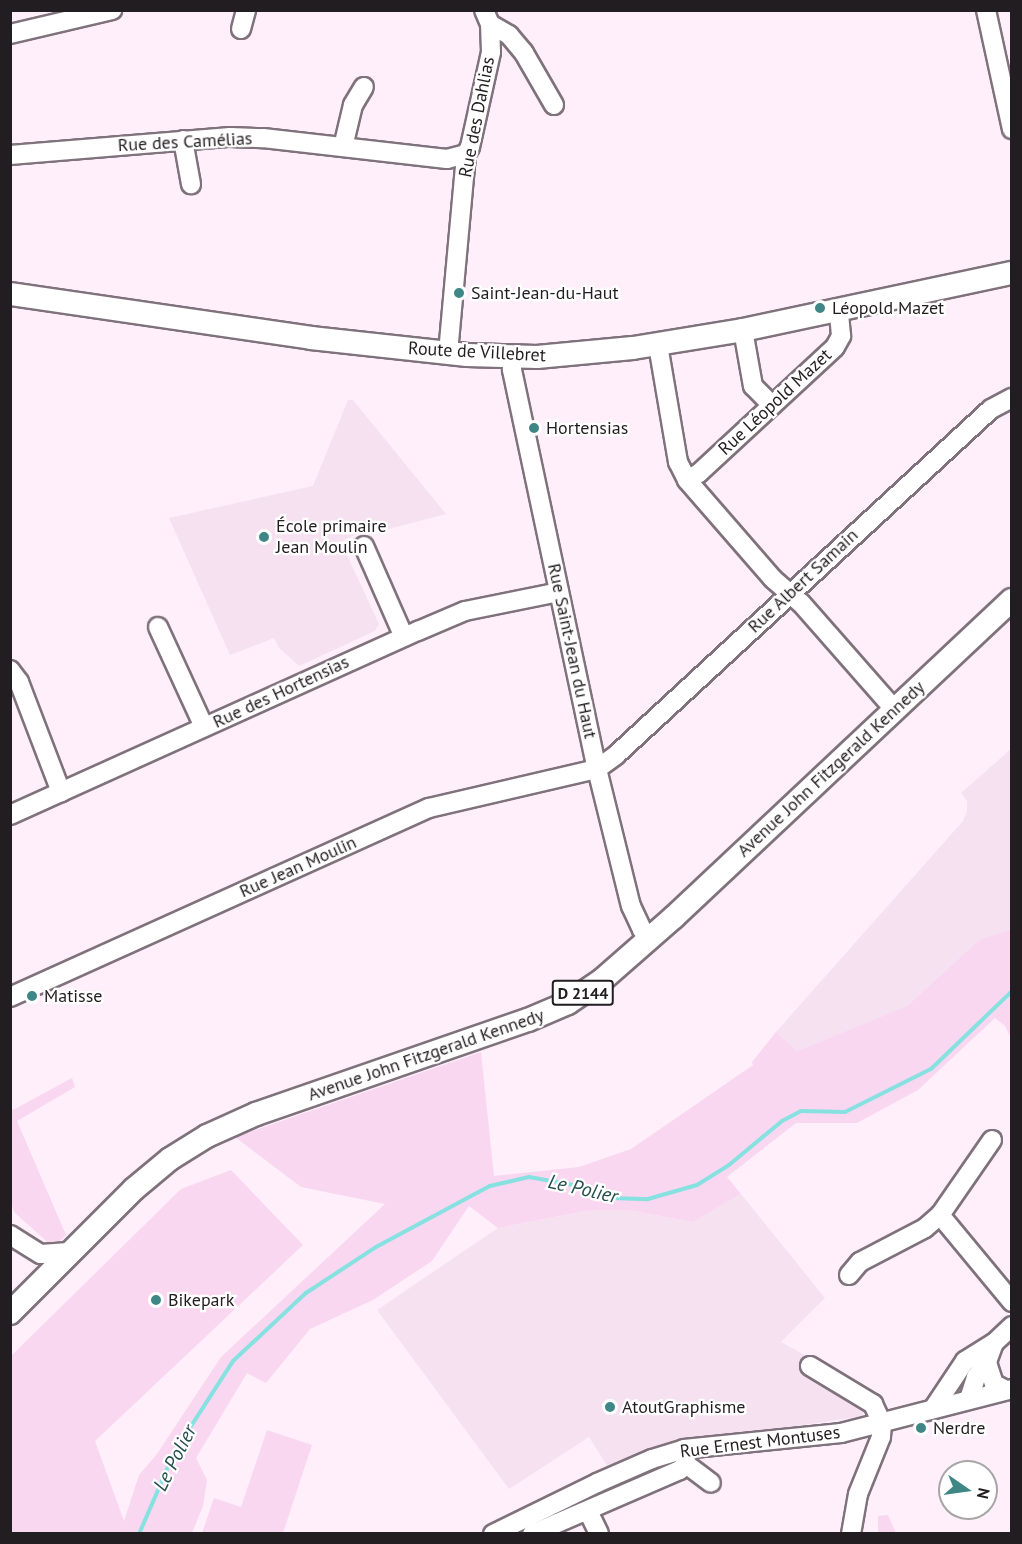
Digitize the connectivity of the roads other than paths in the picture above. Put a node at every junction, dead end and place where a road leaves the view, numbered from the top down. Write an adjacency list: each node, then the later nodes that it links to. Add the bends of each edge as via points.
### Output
1 (112, 10): 6 (street)
2 (246, 10): 5 (street)
3 (986, 10): 9 (street)
4 (487, 17): 8 (street, via 524,53); 12 (street, Rue des Dahlias, via 491,52)
5 (241, 29)
6 (10, 34)
7 (364, 87): 11 (street, via 352,105)
8 (554, 105)
9 (1011, 129)
10 (183, 140): 11 (street, Rue des Camélias, via 262,138); 13 (street, Rue des Camélias); 14 (street)
11 (343, 147): 12 (street, Rue des Camélias, via 447,159)
12 (466, 154): 20 (street, Rue des Dahlias)
13 (10, 155)
14 (191, 184)
15 (1011, 273): 17 (main road, Route de Villebret)
16 (10, 294): 20 (main road, Route de Villebret, via 183,321)
17 (839, 311): 18 (main road, Route de Villebret); 24 (street, Rue Léopold Mazet, via 841,336 835,347)
18 (743, 330): 19 (main road, Route de Villebret); 22 (street, via 753,386)
19 (658, 345): 21 (main road, Route de Villebret); 24 (street, via 678,462)
20 (448, 353): 21 (main road, Route de Villebret)
21 (512, 358): 26 (street, Rue Saint-Jean du Haut)
22 (765, 398)
23 (1011, 398): 27 (street, Rue Albert Samain, via 991,409)
24 (687, 480): 27 (street)
25 (364, 546): 30 (street)
26 (559, 592): 30 (street, Rue des Hortensias, via 465,612); 34 (street, Rue Saint-Jean du Haut)
27 (790, 593): 32 (street); 34 (street, Rue Albert Samain)
28 (1011, 600): 32 (main road, Avenue John Fitzgerald Kennedy / D 2144)
29 (158, 627): 33 (street)
30 (404, 637): 33 (street, Rue des Hortensias)
31 (10, 670): 35 (street, via 19,682)
32 (895, 710): 37 (main road, Avenue John Fitzgerald Kennedy / D 2144)
33 (204, 727): 35 (street, Rue des Hortensias)
34 (597, 769): 37 (street, Rue Saint-Jean du Haut, via 631,906 642,930); 38 (street, Rue Jean Moulin, via 429,808)
35 (61, 792): 36 (street, Rue des Hortensias)
36 (10, 815)
37 (651, 937): 42 (main road, Avenue John Fitzgerald Kennedy / D 2144, via 602,980 568,1003 256,1114 207,1136 170,1159 134,1189)
38 (10, 997)
39 (992, 1140): 40 (street)
40 (940, 1215): 43 (street, via 925,1228 860,1262); 44 (street)
41 (10, 1235): 42 (street, via 41,1254)
42 (72, 1252): 45 (main road, Avenue John Fitzgerald Kennedy / D 2144)
43 (849, 1275)
44 (1011, 1302)
45 (10, 1313)
46 (1011, 1326): 47 (street)
47 (982, 1357): 49 (street, via 994,1384); 50 (street); 51 (street, via 959,1368)
48 (810, 1366): 52 (street, via 873,1404)
49 (1009, 1390): 50 (street, Rue Ernest Montuses)
50 (969, 1399): 51 (street, Rue Ernest Montuses)
51 (933, 1409): 52 (street, Rue Ernest Montuses)
52 (882, 1423): 53 (street, Rue Ernest Montuses, via 841,1433); 60 (street, via 858,1494)
53 (685, 1456): 54 (street, Rue Ernest Montuses); 55 (street, via 680,1470); 56 (street, Rue Ernest Montuses, via 652,1459)
54 (711, 1483)
55 (588, 1511): 58 (street); 59 (street)
56 (513, 1523): 57 (street, Rue Ernest Montuses); 58 (street, via 519,1531)
57 (493, 1533)
58 (530, 1533)
59 (599, 1533)
60 (851, 1533)

